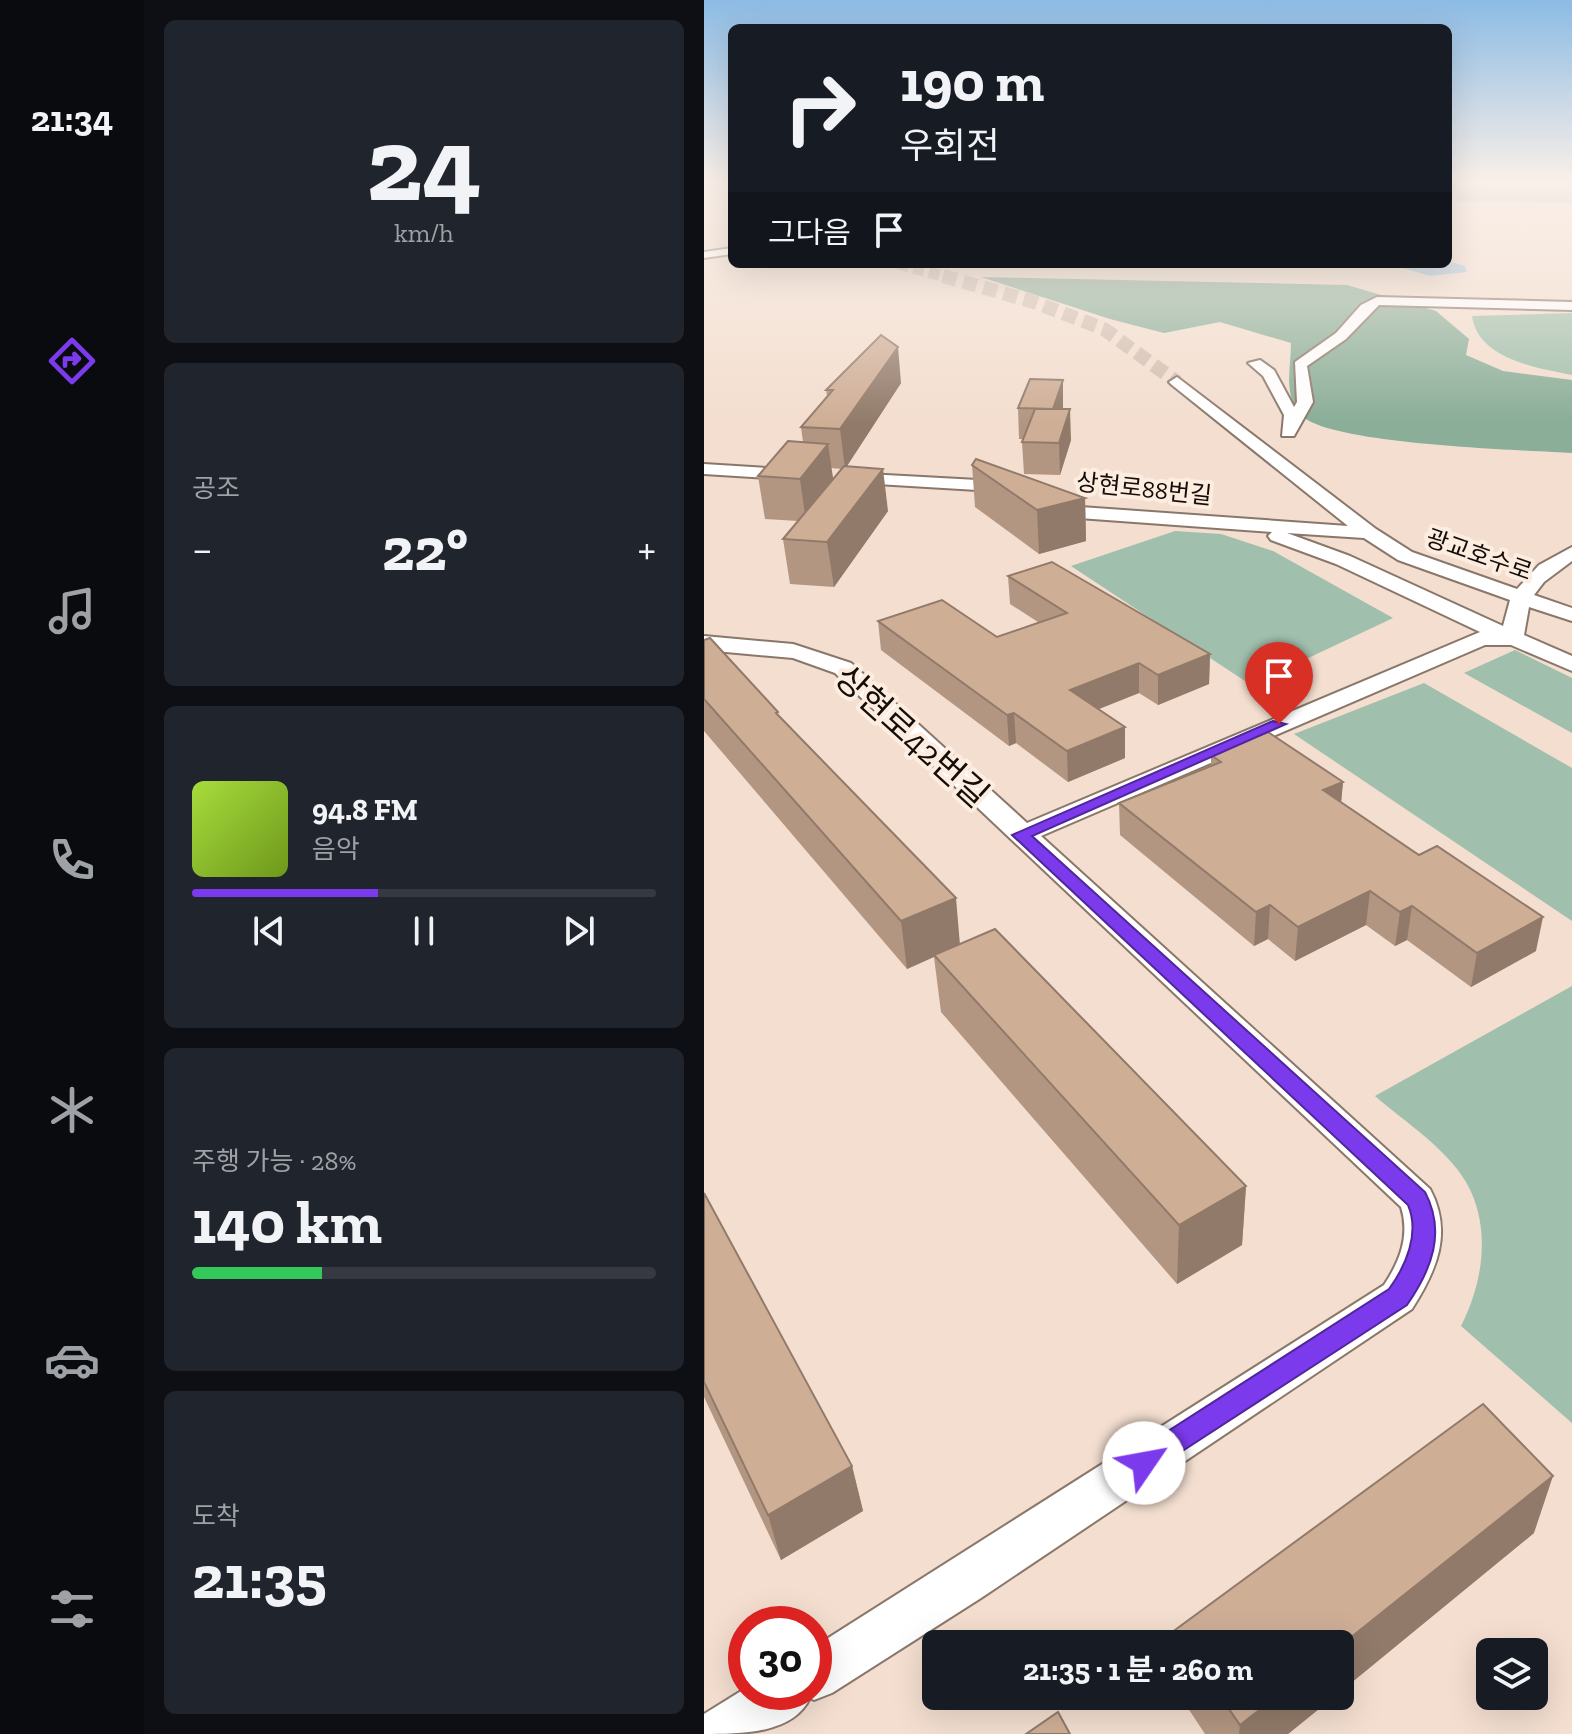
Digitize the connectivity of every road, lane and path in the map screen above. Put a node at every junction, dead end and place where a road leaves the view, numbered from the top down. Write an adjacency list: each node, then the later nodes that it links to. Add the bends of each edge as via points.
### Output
1 (728, 263): 2 (street)
2 (704, 266)
3 (1572, 306): 6 (street, via 1377,301 1365,306 1339,338 1300,365 1305,402)
4 (1255, 363): 6 (street, via 1270,370)
5 (1177, 382): 7 (street)
6 (1294, 422): 7 (street)
7 (1276, 458): 10 (street, 광교호수로)
8 (704, 469): 9 (street, 상현로88번길, via 996,486 1079,512)
9 (1247, 524): 10 (street, 상현로88번길); 14 (street, 상현로88번길, via 1343,560)
10 (1369, 533): 12 (street, 광교호수로, via 1419,564)
11 (1572, 553): 12 (street, via 1545,569)
12 (1521, 597): 13 (street, 광교호수로); 14 (street, via 1513,610)
13 (1572, 615)
14 (1513, 639): 16 (street, 상현로88번길); 17 (street, via 1482,638)
15 (704, 643): 17 (street, 상현로42번길, via 825,657)
16 (1572, 664)
17 (1021, 835): 18 (street, 상현로42번길, via 1417,1199 1424,1214 1421,1255 1398,1297)
18 (832, 1664)
19 (758, 1710): 20 (street)
20 (719, 1734)

